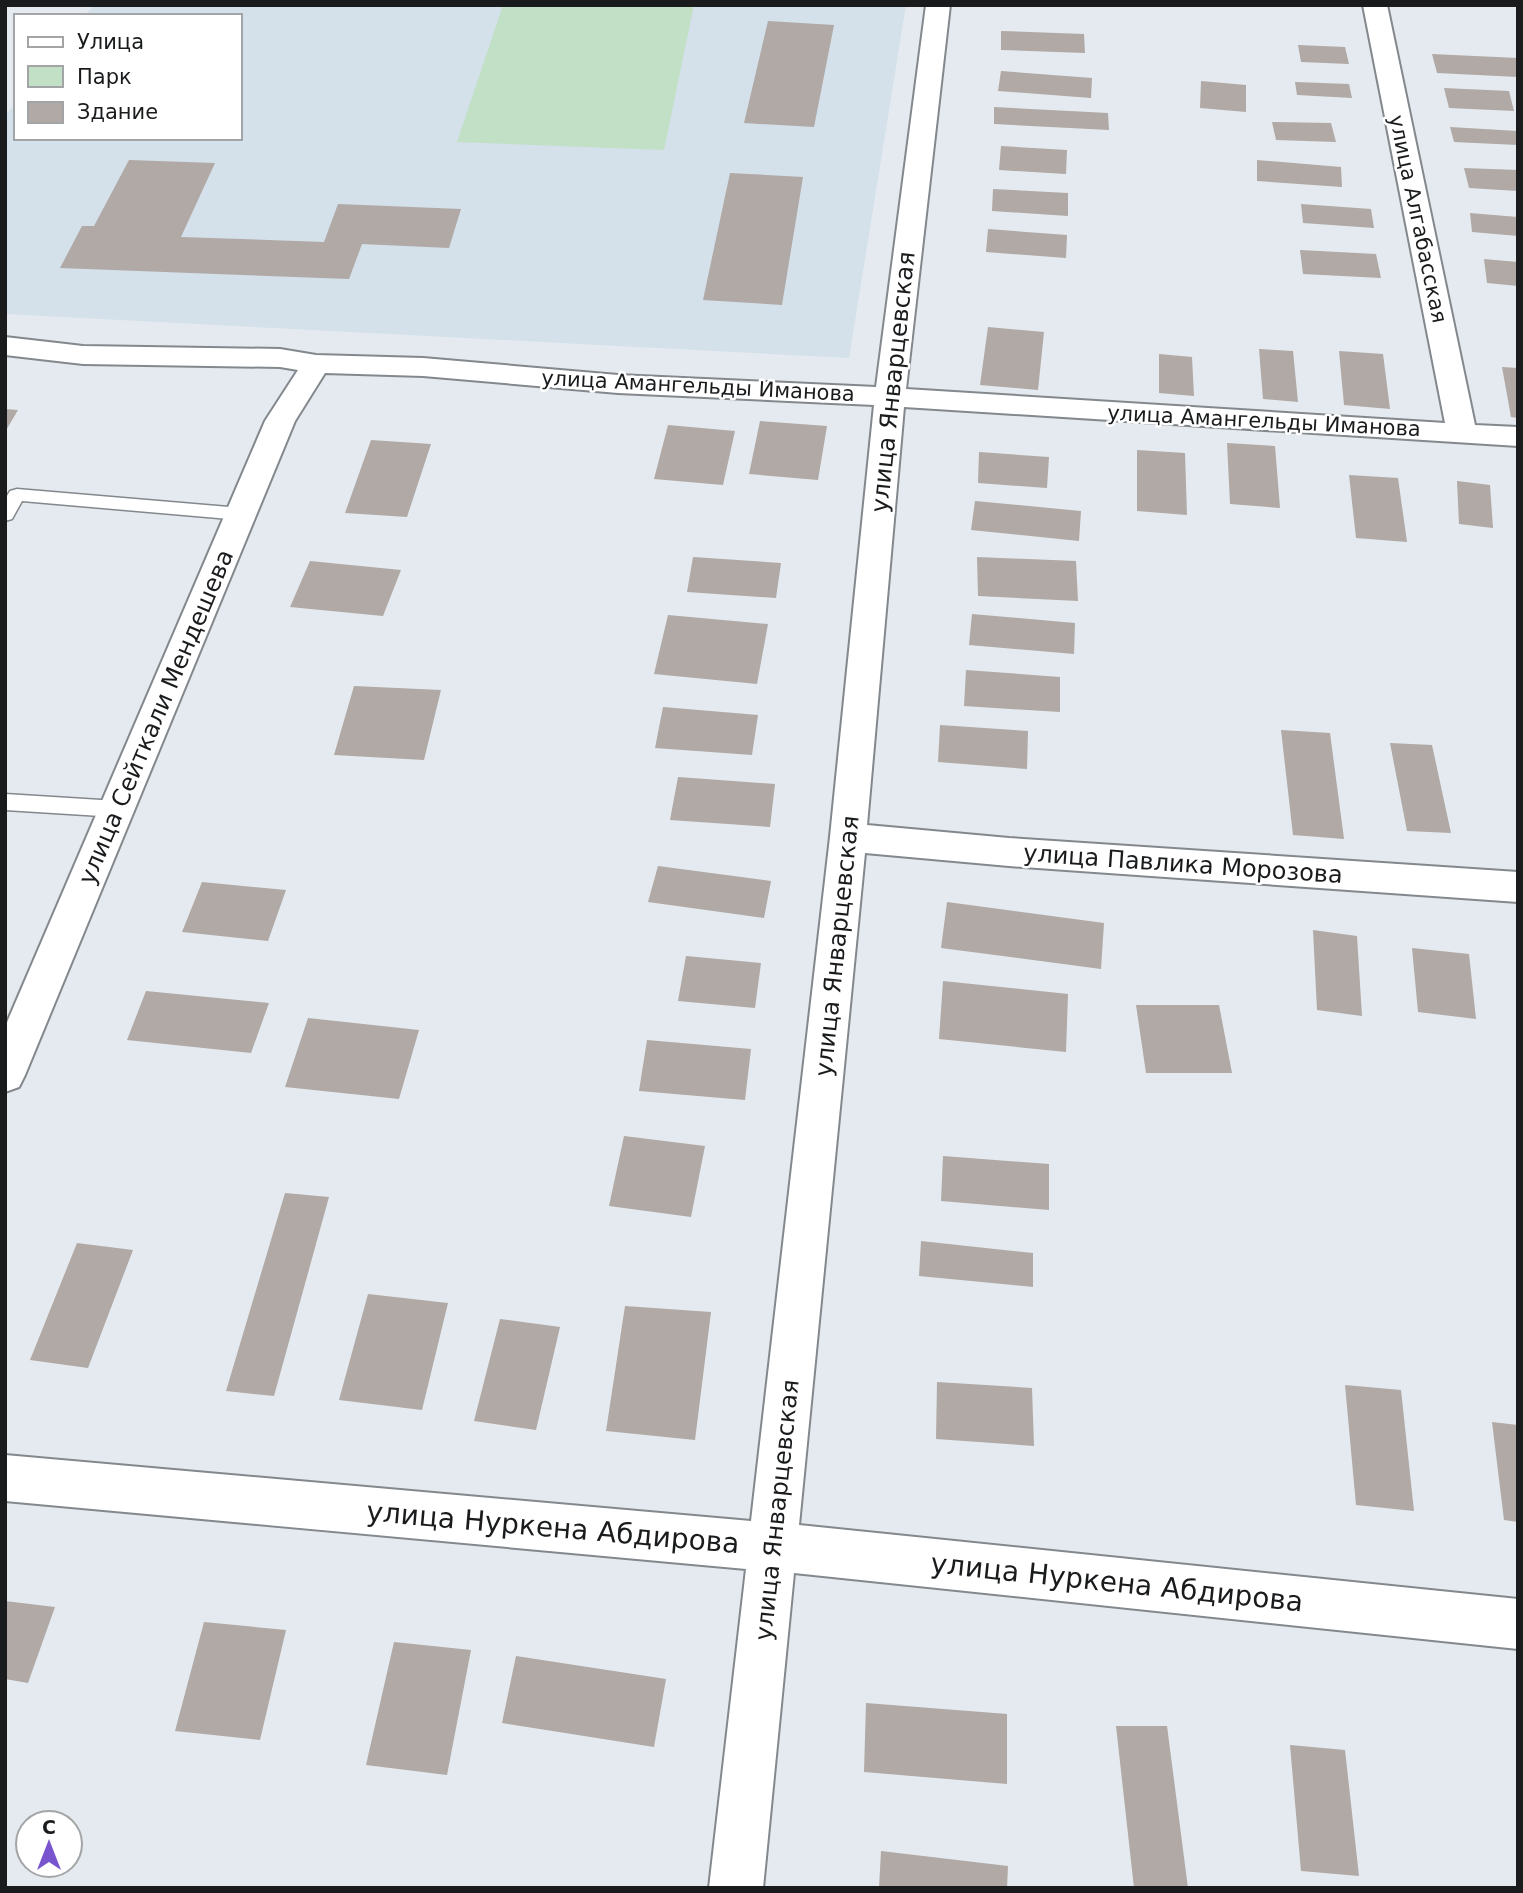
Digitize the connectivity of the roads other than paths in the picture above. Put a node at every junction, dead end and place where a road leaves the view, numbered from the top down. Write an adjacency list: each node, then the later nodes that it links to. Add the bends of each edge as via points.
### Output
1 (938, 5): 5 (street, улица Январцевская)
2 (1375, 5): 6 (street, улица Алгабасская)
3 (5, 346): 4 (street, улица Амангельды Иманова, via 83,355 279,358)
4 (316, 364): 5 (street, улица Амангельды Иманова); 8 (street, улица Сейткали Мендешева, via 280,421)
5 (890, 397): 6 (street, улица Амангельды Иманова); 12 (street, улица Январцевская)
6 (1462, 433): 7 (street, улица Амангельды Иманова)
7 (1518, 437)
8 (241, 514): 9 (lane, via 17,495); 11 (street, улица Сейткали Мендешева)
9 (5, 515)
10 (5, 802): 11 (lane)
11 (117, 809): 14 (street, улица Сейткали Мендешева)
12 (848, 837): 13 (street, улица Павлика Морозова); 16 (street, улица Январцевская)
13 (1518, 887)
14 (5, 1075)
15 (5, 1478): 16 (street, улица Нуркена Абдирова)
16 (774, 1546): 17 (street, улица Нуркена Абдирова); 18 (street, улица Январцевская)
17 (1518, 1624)
18 (736, 1888)

